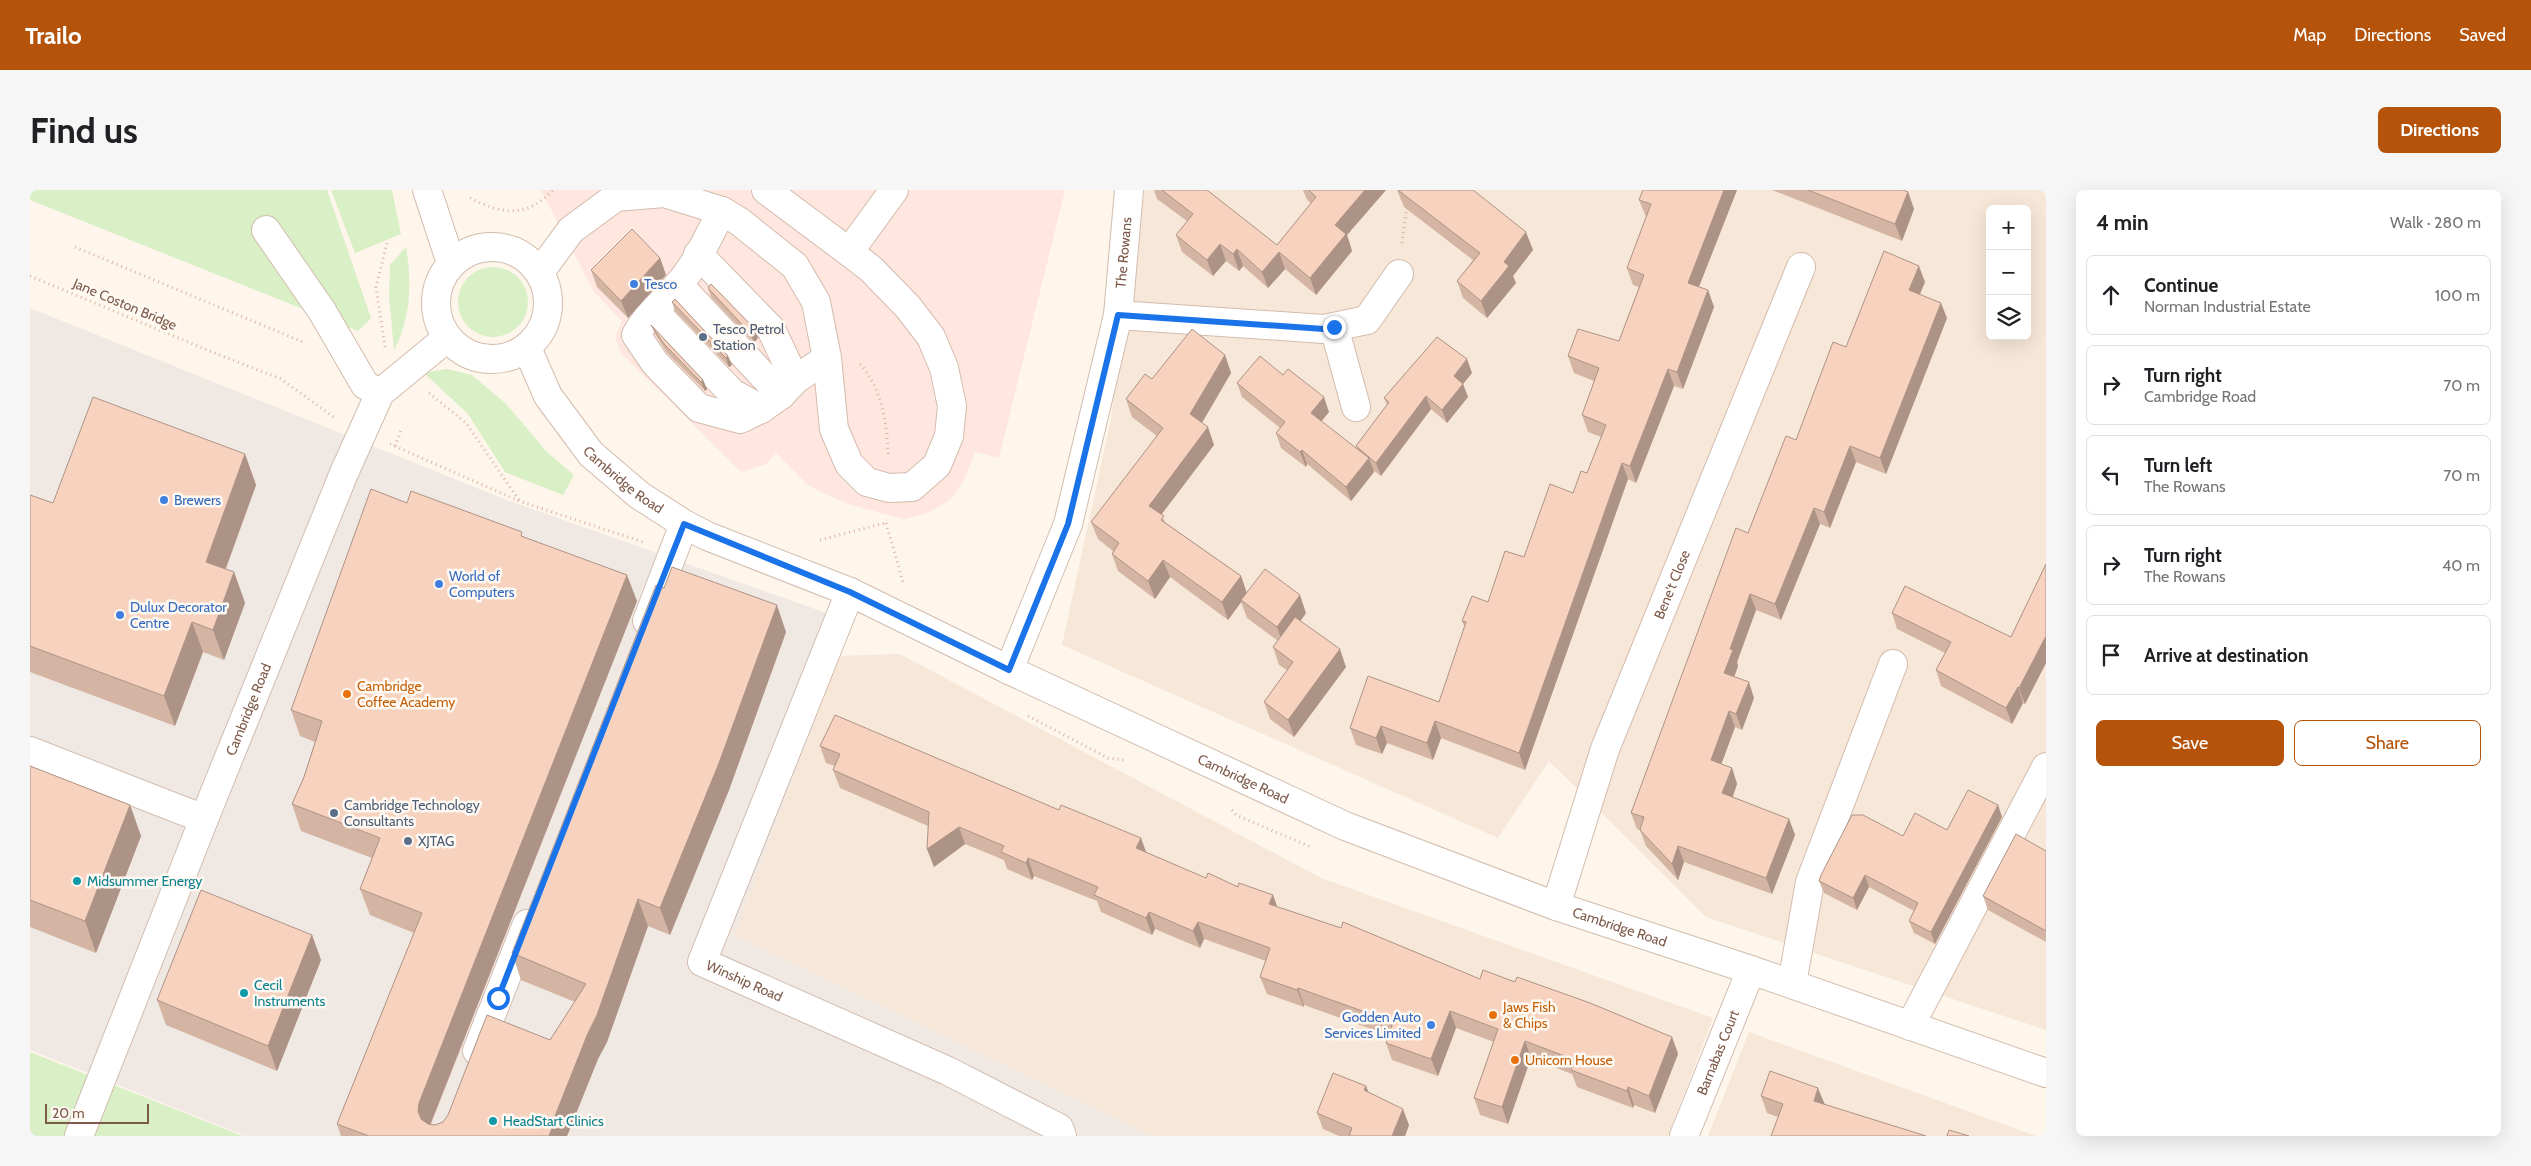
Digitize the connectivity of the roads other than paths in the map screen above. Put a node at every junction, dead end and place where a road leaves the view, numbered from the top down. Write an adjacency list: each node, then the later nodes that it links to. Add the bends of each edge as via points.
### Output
1 (427, 190): 10 (street)
2 (766, 190): 8 (street)
3 (894, 190): 8 (street)
4 (1129, 190): 15 (street, The Rowans)
5 (614, 193): 6 (street, via 664,193); 12 (street, via 571,230)
6 (722, 212): 9 (street); 19 (street, via 740,222 795,266 816,302)
7 (266, 230): 20 (street, via 322,311 365,384)
8 (849, 252): 19 (street, via 870,281 908,307 941,356 938,388 952,406 950,436 937,465 912,487 889,488 867,482 849,464 834,429)
9 (698, 254): 14 (street); 21 (street, via 771,329)
10 (451, 264): 12 (street, via 472,249 498,246 522,254); 17 (street, via 440,280 435,300 438,320)
11 (1801, 267): 32 (street, Bene't Close, via 1605,749)
12 (540, 272): 18 (street, via 548,292 548,313 541,332)
13 (1399, 274): 16 (street, via 1367,320)
14 (678, 285): 21 (street); 21 (street, via 643,320 636,335 655,363 699,408 740,419)
15 (1118, 315): 16 (street, via 1315,329); 27 (street, The Rowans, via 1068,524)
16 (1334, 327): 22 (street)
17 (447, 338): 18 (street, via 464,352 485,360 507,358); 20 (street, Cambridge Road)
18 (527, 348): 23 (street, Cambridge Road, via 548,396 591,454 638,496)
19 (828, 358): 21 (street)
20 (380, 394): 30 (street, Cambridge Road, via 344,473)
21 (779, 395)
22 (1356, 407)
23 (684, 524): 24 (street, Cambridge Road); 25 (street)
24 (850, 592): 27 (street, Cambridge Road); 39 (street, Winship Road, via 702,962 948,1071 1059,1128)
25 (636, 648)
26 (1893, 664): 34 (street, via 1810,882)
27 (1009, 670): 32 (street, Cambridge Road, via 1345,826)
28 (30, 751): 30 (street)
29 (2046, 767): 35 (street)
30 (204, 819): 38 (street, Cambridge Road)
31 (537, 899): 36 (street)
32 (1556, 906): 33 (street, Cambridge Road)
33 (1751, 970): 34 (street, Cambridge Road); 40 (street, Barnabas Court)
34 (1792, 984): 35 (street, Cambridge Road)
35 (1910, 1026): 37 (street, Cambridge Road)
36 (469, 1072)
37 (2046, 1073)
38 (80, 1136)
39 (1062, 1136)
40 (1684, 1136)

